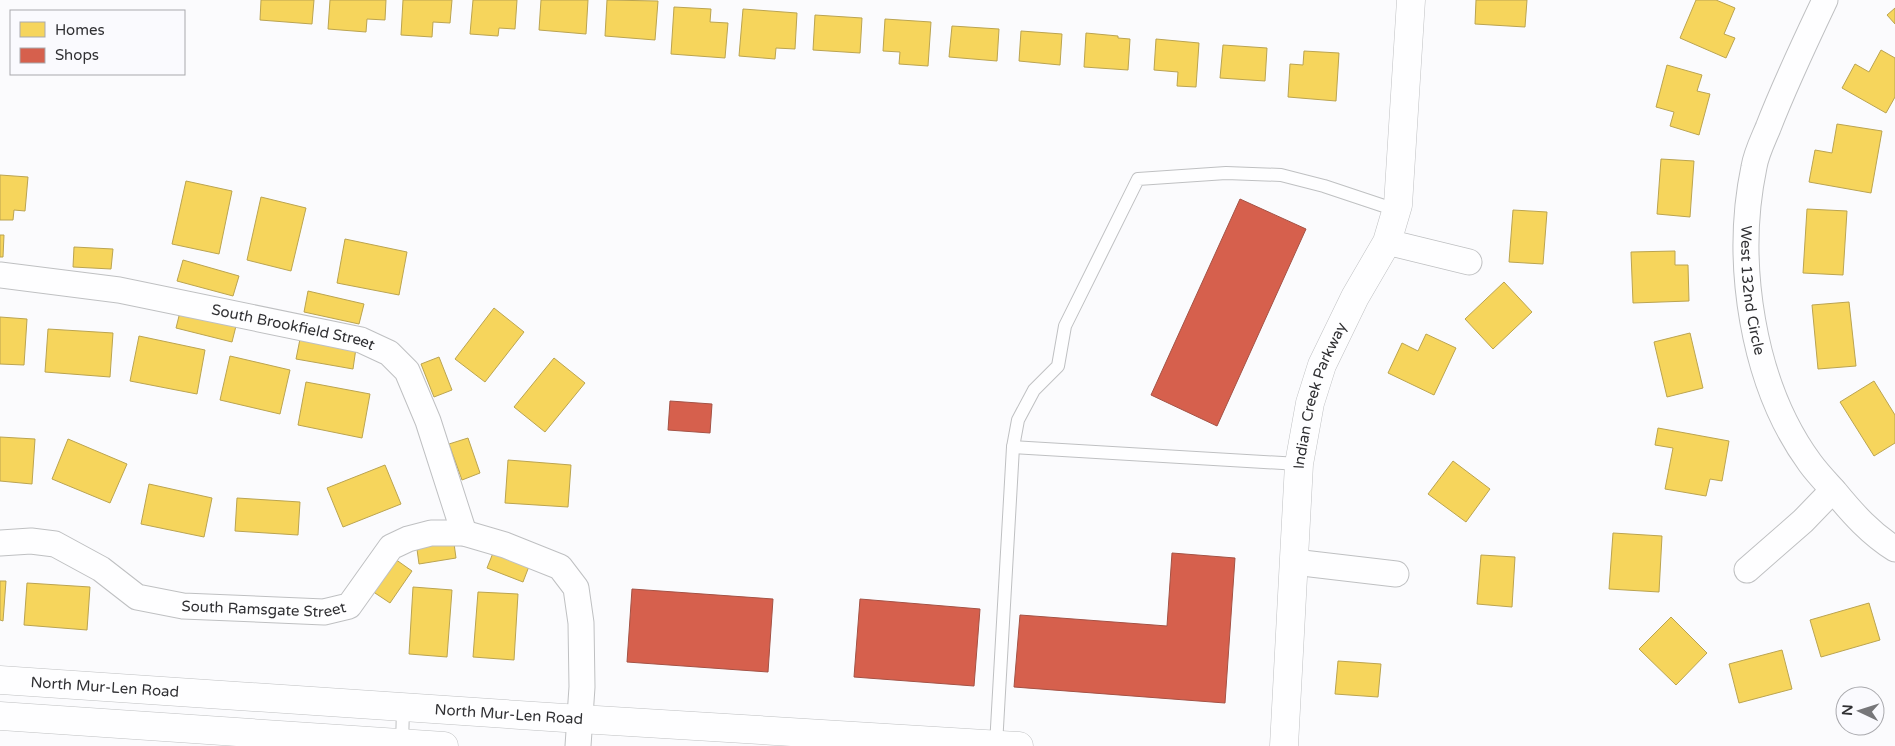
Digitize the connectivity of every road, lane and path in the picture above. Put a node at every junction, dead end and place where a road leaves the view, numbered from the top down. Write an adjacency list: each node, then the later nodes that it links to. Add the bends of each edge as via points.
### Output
1 (1410, 0): 3 (main road, Indian Creek Parkway)
2 (1825, 0): 9 (street, West 132nd Circle, via 1781,94 1754,164 1748,202 1746,280 1751,318 1772,392 1810,463)
3 (1396, 210): 4 (main road, Indian Creek Parkway); 7 (lane, via 1282,175 1226,173 1138,179 1065,326 1058,366 1034,390 1018,420)
4 (1387, 242): 5 (street); 8 (main road, Indian Creek Parkway, via 1355,297 1322,365 1310,403)
5 (1469, 262)
6 (0, 275): 10 (street, South Brookfield Street, via 119,290 362,340 389,353 407,371 428,420)
7 (1013, 447): 8 (lane); 21 (lane)
8 (1300, 464): 13 (main road, Indian Creek Parkway)
9 (1833, 490): 12 (street, West 132nd Circle, via 1860,522); 14 (street)
10 (464, 533): 11 (street, South Ramsgate Street, via 431,533 390,548 349,606 324,612 183,606 137,597 101,569 55,544 31,541); 19 (street, South Ramsgate Street, via 505,545 560,568 576,588 581,623)
11 (0, 544)
12 (1895, 549)
13 (1294, 562): 15 (street); 24 (main road, Indian Creek Parkway)
14 (1747, 570)
15 (1396, 574)
16 (0, 680): 17 (main road, North Mur-Len Road)
17 (403, 708): 19 (main road, North Mur-Len Road); 20 (lane)
18 (0, 716): 20 (main road)
19 (580, 719): 21 (main road, North Mur-Len Road); 23 (street, South Ramsgate Street)
20 (402, 745): 22 (main road)
21 (1008, 745)
22 (444, 746)
23 (578, 746)
24 (1284, 746)

